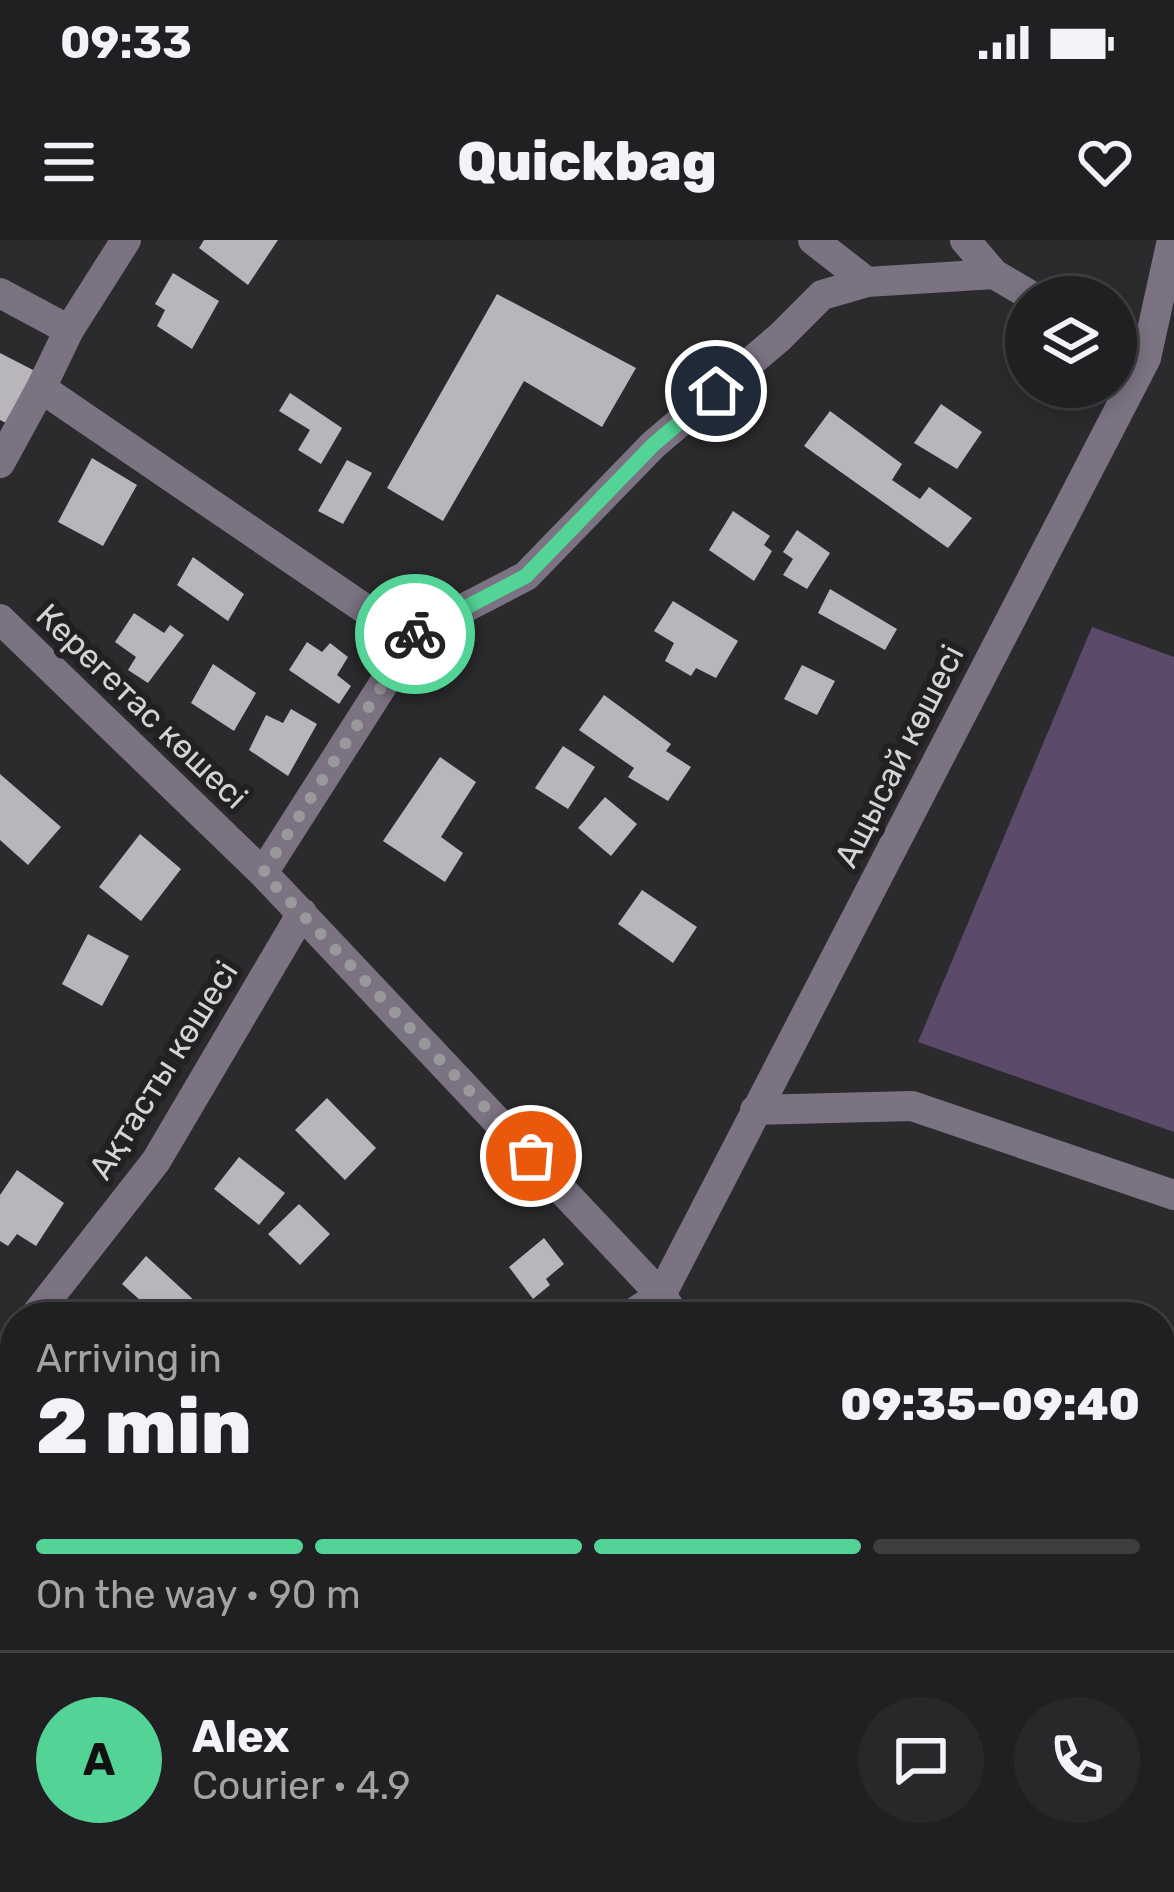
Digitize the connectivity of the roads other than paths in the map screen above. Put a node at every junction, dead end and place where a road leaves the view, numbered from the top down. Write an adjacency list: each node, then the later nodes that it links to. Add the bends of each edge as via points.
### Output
1 (126, 240): 9 (street)
2 (812, 240): 7 (street)
3 (965, 240): 5 (street)
4 (1172, 240): 11 (street, Ащысай көшесі)
5 (994, 274): 6 (street); 7 (street)
6 (1005, 280)
7 (867, 282): 15 (street, via 822,296 653,445 526,576)
8 (0, 292): 9 (street)
9 (69, 330): 12 (street)
10 (1137, 353): 11 (street)
11 (1146, 358): 18 (street, Ащысай көшесі)
12 (41, 388): 13 (street); 15 (street, via 390,626)
13 (0, 463)
14 (0, 620): 16 (street, Керегетас көшесі)
15 (416, 633): 16 (street)
16 (263, 873): 17 (street, Керегетас көшесі)
17 (302, 914): 20 (street, Ақтасты көшесі, via 156,1161); 21 (street, Керегетас көшесі)
18 (755, 1110): 19 (street, via 912,1106); 22 (street, Ащысай көшесі)
19 (1174, 1195)
20 (46, 1302)
21 (665, 1302)
22 (671, 1302)

